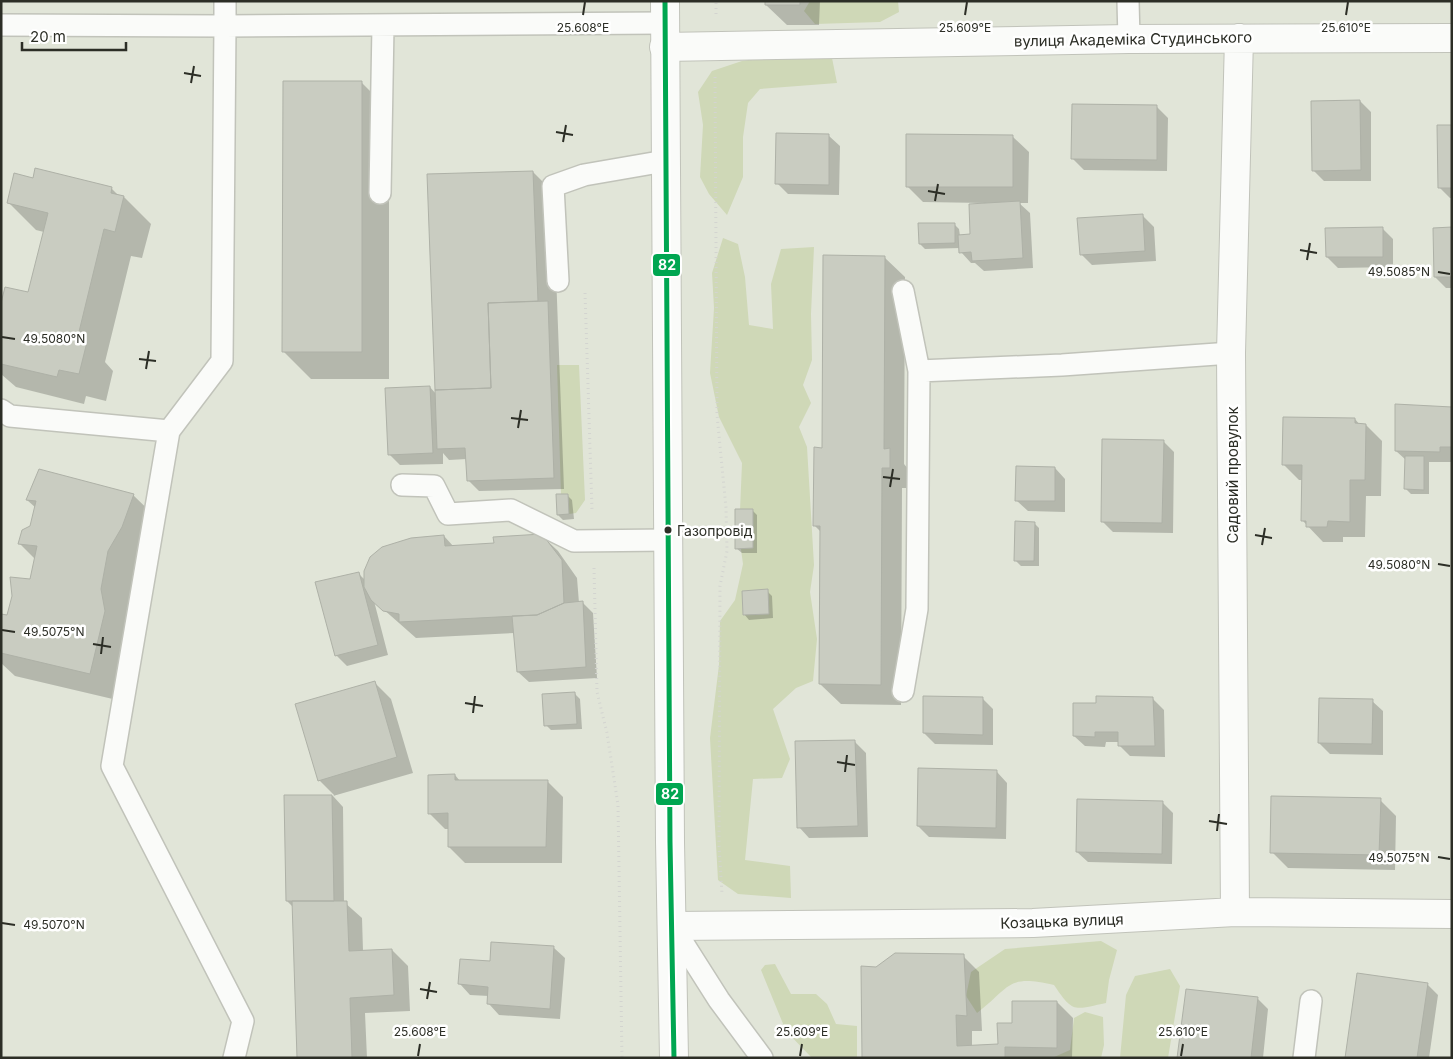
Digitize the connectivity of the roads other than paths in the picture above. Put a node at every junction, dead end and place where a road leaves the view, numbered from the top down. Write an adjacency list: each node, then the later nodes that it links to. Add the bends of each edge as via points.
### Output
1 (226, 1): 5 (lane)
2 (1128, 1): 9 (lane)
3 (665, 24): 6 (lane); 9 (main road, вулиця Академіка Студинського, via 715,46); 10 (main road)
4 (1, 26): 5 (lane)
5 (225, 26): 6 (lane); 17 (lane, via 222,361)
6 (383, 26): 11 (lane)
7 (1239, 38): 8 (main road, вулиця Академіка Студинського); 9 (main road, вулиця Академіка Студинського); 14 (main road, Садовий провулок)
8 (1452, 38)
9 (1129, 39)
10 (665, 161): 12 (lane, via 584,175 553,186); 19 (main road)
11 (380, 192)
12 (558, 281)
13 (903, 291): 15 (lane)
14 (1232, 353): 15 (lane); 21 (main road, Садовий провулок)
15 (919, 371): 20 (lane, via 917,609)
16 (1, 410): 17 (lane, via 10,416)
17 (169, 431): 25 (lane, via 112,766 243,1020)
18 (402, 485): 19 (lane, via 434,486 448,514 511,510 574,541)
19 (668, 540): 23 (main road)
20 (902, 691)
21 (1235, 912): 22 (main road, Козацька вулиця); 23 (main road, Козацька вулиця, via 1033,923)
22 (1452, 914)
23 (672, 926): 26 (main road); 27 (lane, via 719,1000)
24 (1311, 1001): 28 (lane)
25 (234, 1058)
26 (674, 1058)
27 (762, 1058)
28 (1304, 1058)

